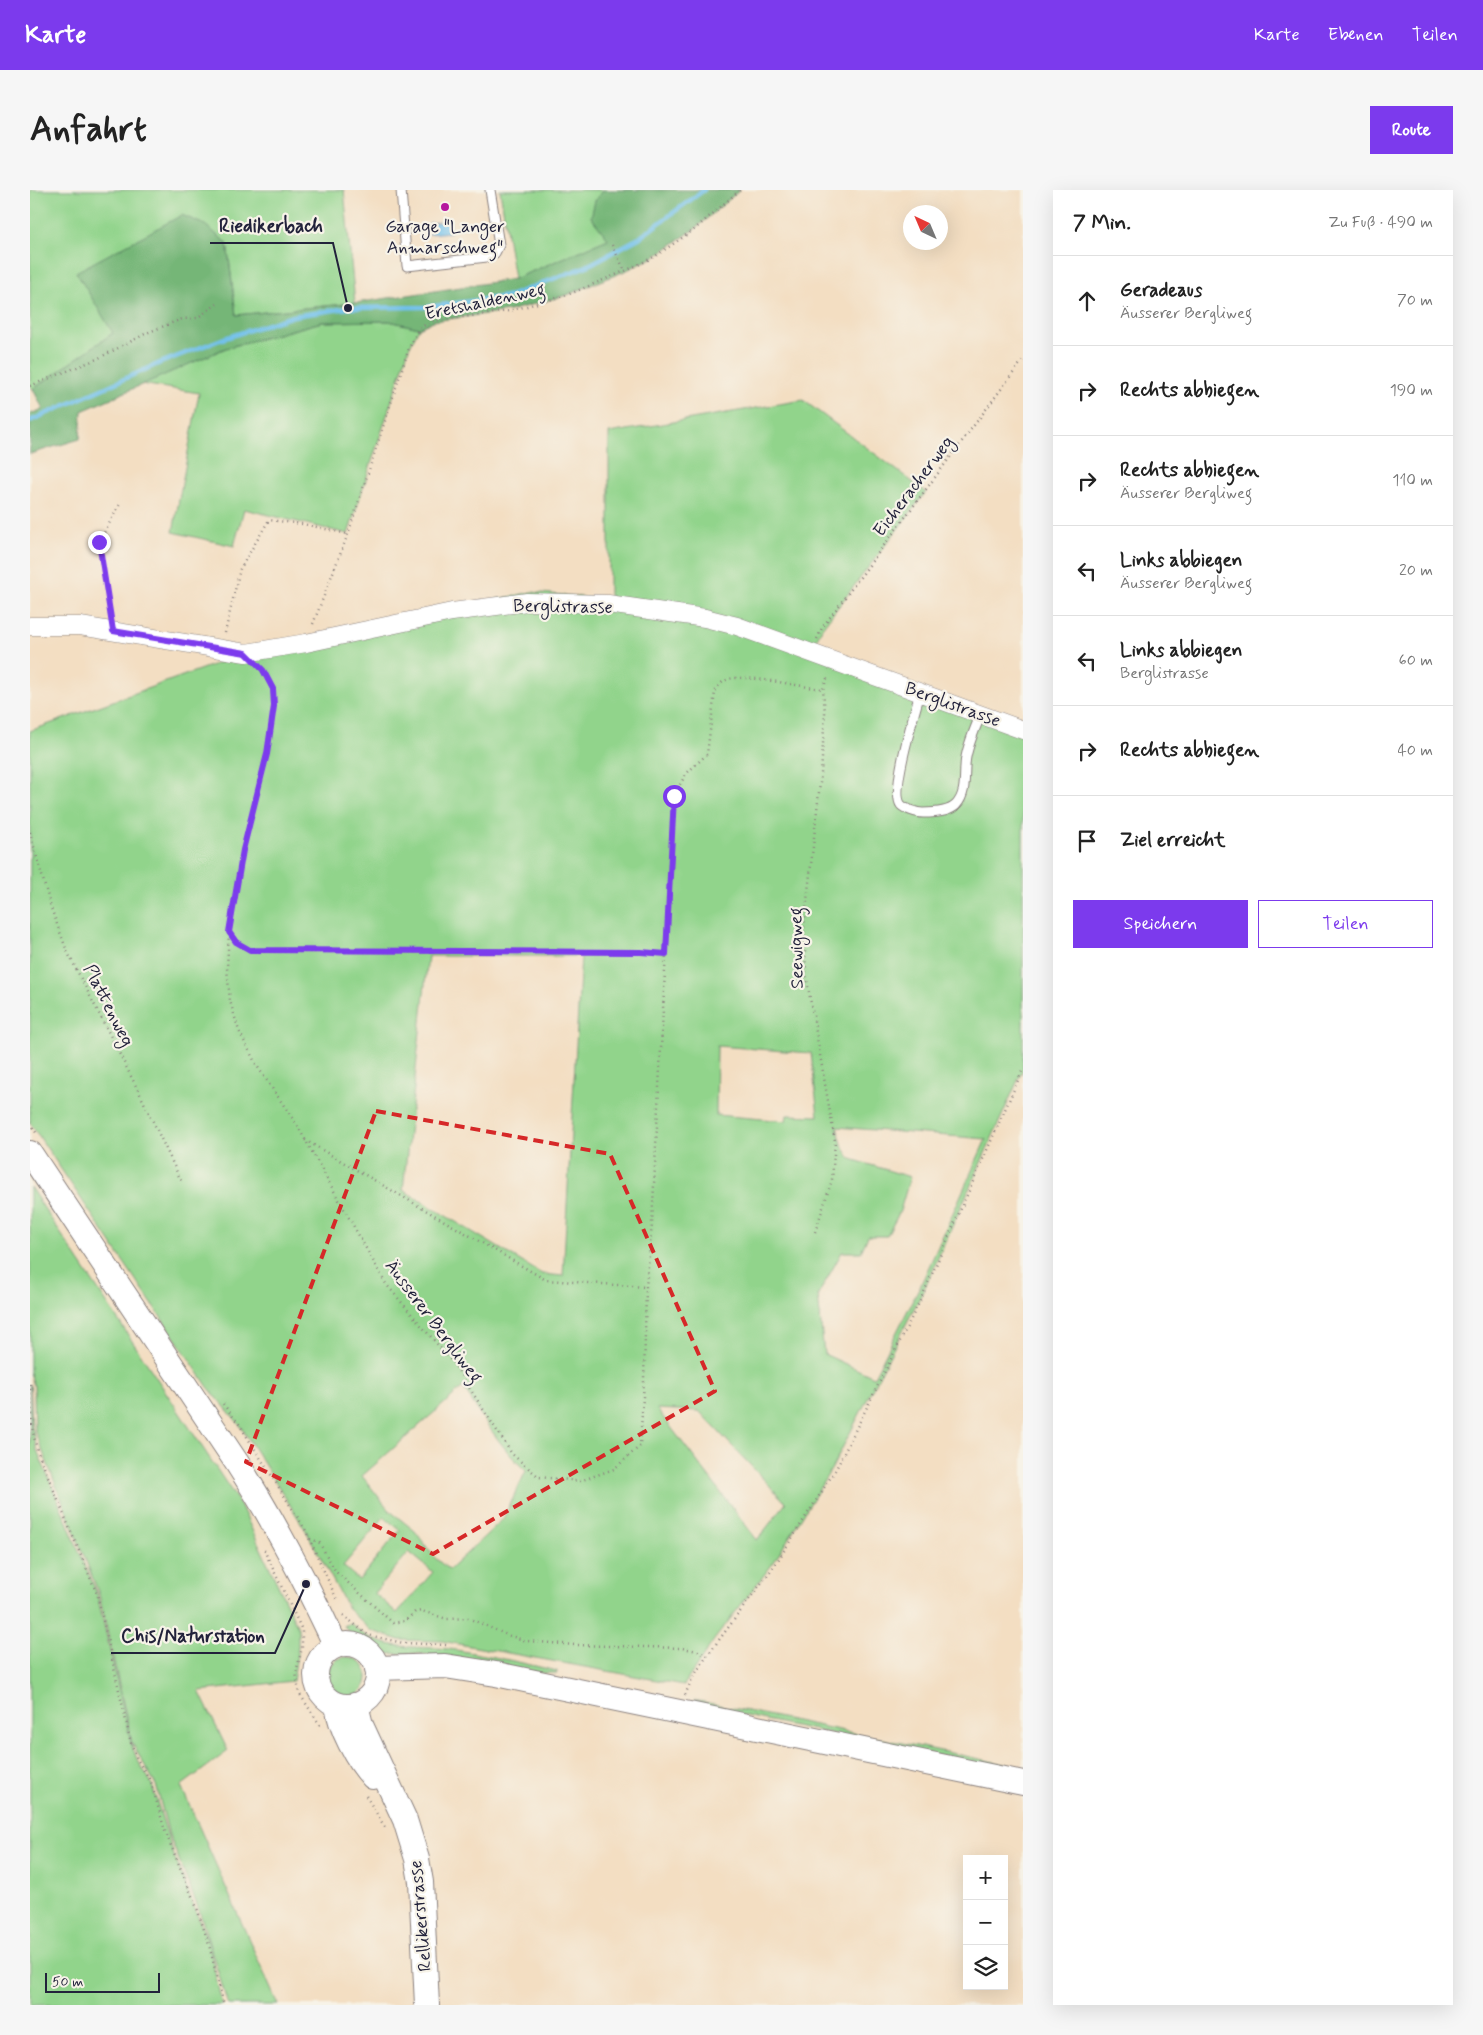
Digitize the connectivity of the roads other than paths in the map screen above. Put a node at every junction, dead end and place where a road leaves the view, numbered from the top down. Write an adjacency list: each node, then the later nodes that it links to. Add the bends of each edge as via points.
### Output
1 (401, 190): 2 (lane, via 407,266 487,257 495,253 499,245)
2 (490, 190)
3 (30, 626): 4 (street, Berglistrasse, via 80,626 246,653 452,612 527,602 608,604 705,618 737,626)
4 (920, 693): 5 (street, Berglistrasse); 5 (lane, via 905,741 900,773 899,800 908,809 920,813 941,812 955,806 964,791 966,758)
5 (981, 714): 6 (street, Berglistrasse)
6 (1023, 730)
7 (30, 1153): 8 (main road, via 266,1507)
8 (336, 1646): 9 (main road, via 362,1648); 10 (main road, via 322,1655 315,1671 318,1688 329,1701)
9 (377, 1668): 10 (main road, via 376,1687 365,1701); 11 (main road, via 465,1668)
10 (346, 1705): 12 (main road, Rellikerstrasse, via 361,1725 412,1839 421,1882)
11 (1023, 1783)
12 (426, 2005)

